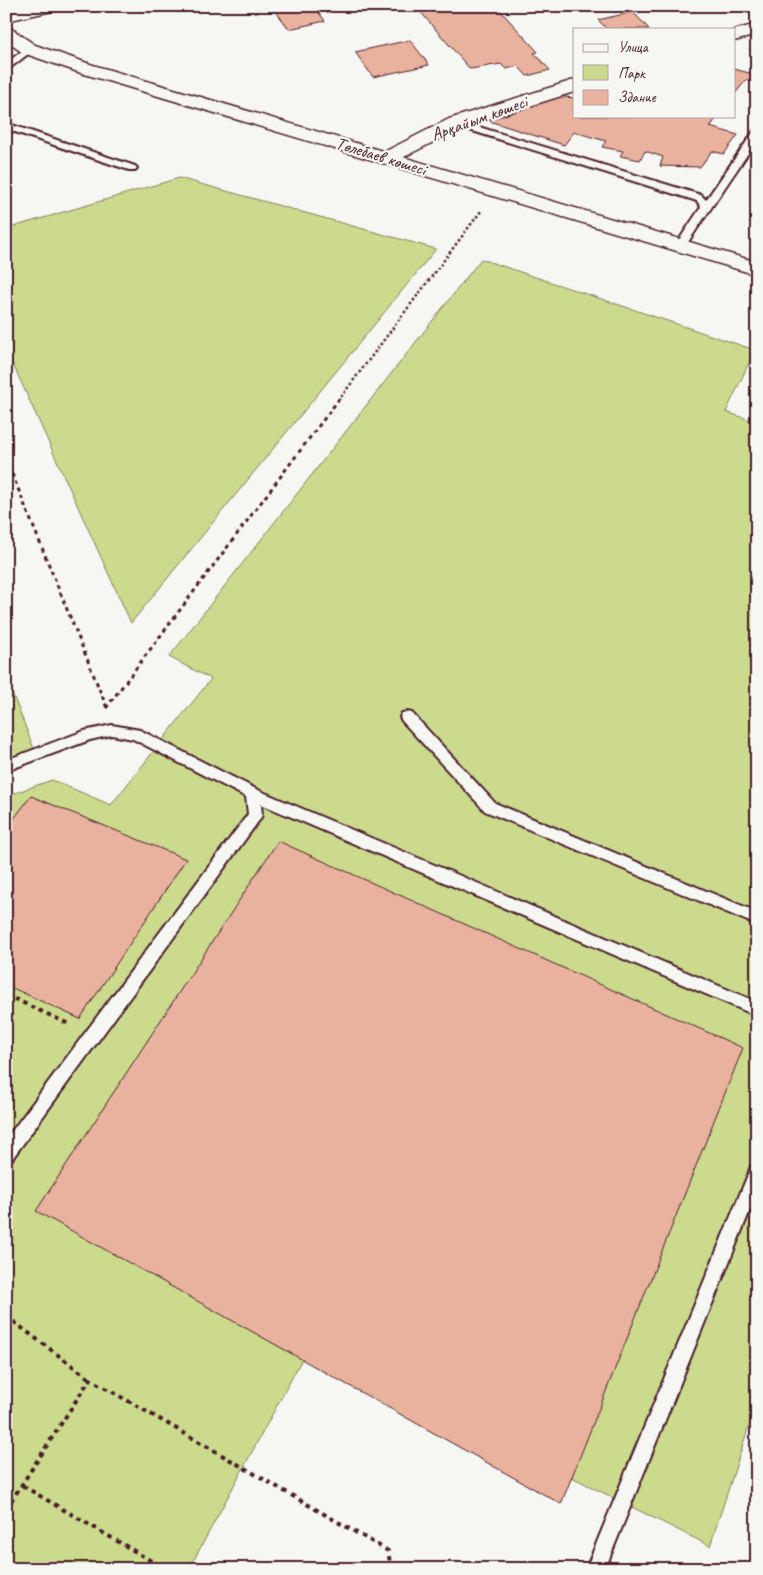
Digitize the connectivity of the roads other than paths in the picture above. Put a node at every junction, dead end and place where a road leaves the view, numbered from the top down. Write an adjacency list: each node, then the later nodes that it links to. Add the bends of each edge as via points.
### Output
1 (52, 6): 2 (street)
2 (7, 28): 5 (street, Төлебаев көшесі)
3 (757, 29): 4 (street)
4 (736, 35)
5 (29, 49): 6 (lane); 11 (street, Төлебаев көшесі)
6 (6, 68)
7 (573, 86): 8 (street, Арқайым көшесі)
8 (456, 123): 11 (street, Арқайым көшесі); 13 (lane, via 697,197)
9 (7, 126): 12 (lane)
10 (756, 134): 13 (lane)
11 (387, 158): 14 (street, Төлебаев көшесі)
12 (132, 168)
13 (706, 207): 14 (lane)
14 (680, 246): 15 (street, Төлебаев көшесі)
15 (757, 269)
16 (407, 718): 19 (lane, via 490,806)
17 (6, 766): 18 (lane, via 89,735 112,730 135,734)
18 (253, 794): 20 (lane); 21 (lane, via 255,815)
19 (757, 919)
20 (757, 1009)
21 (6, 1153)
22 (757, 1172): 23 (lane)
23 (594, 1569)

